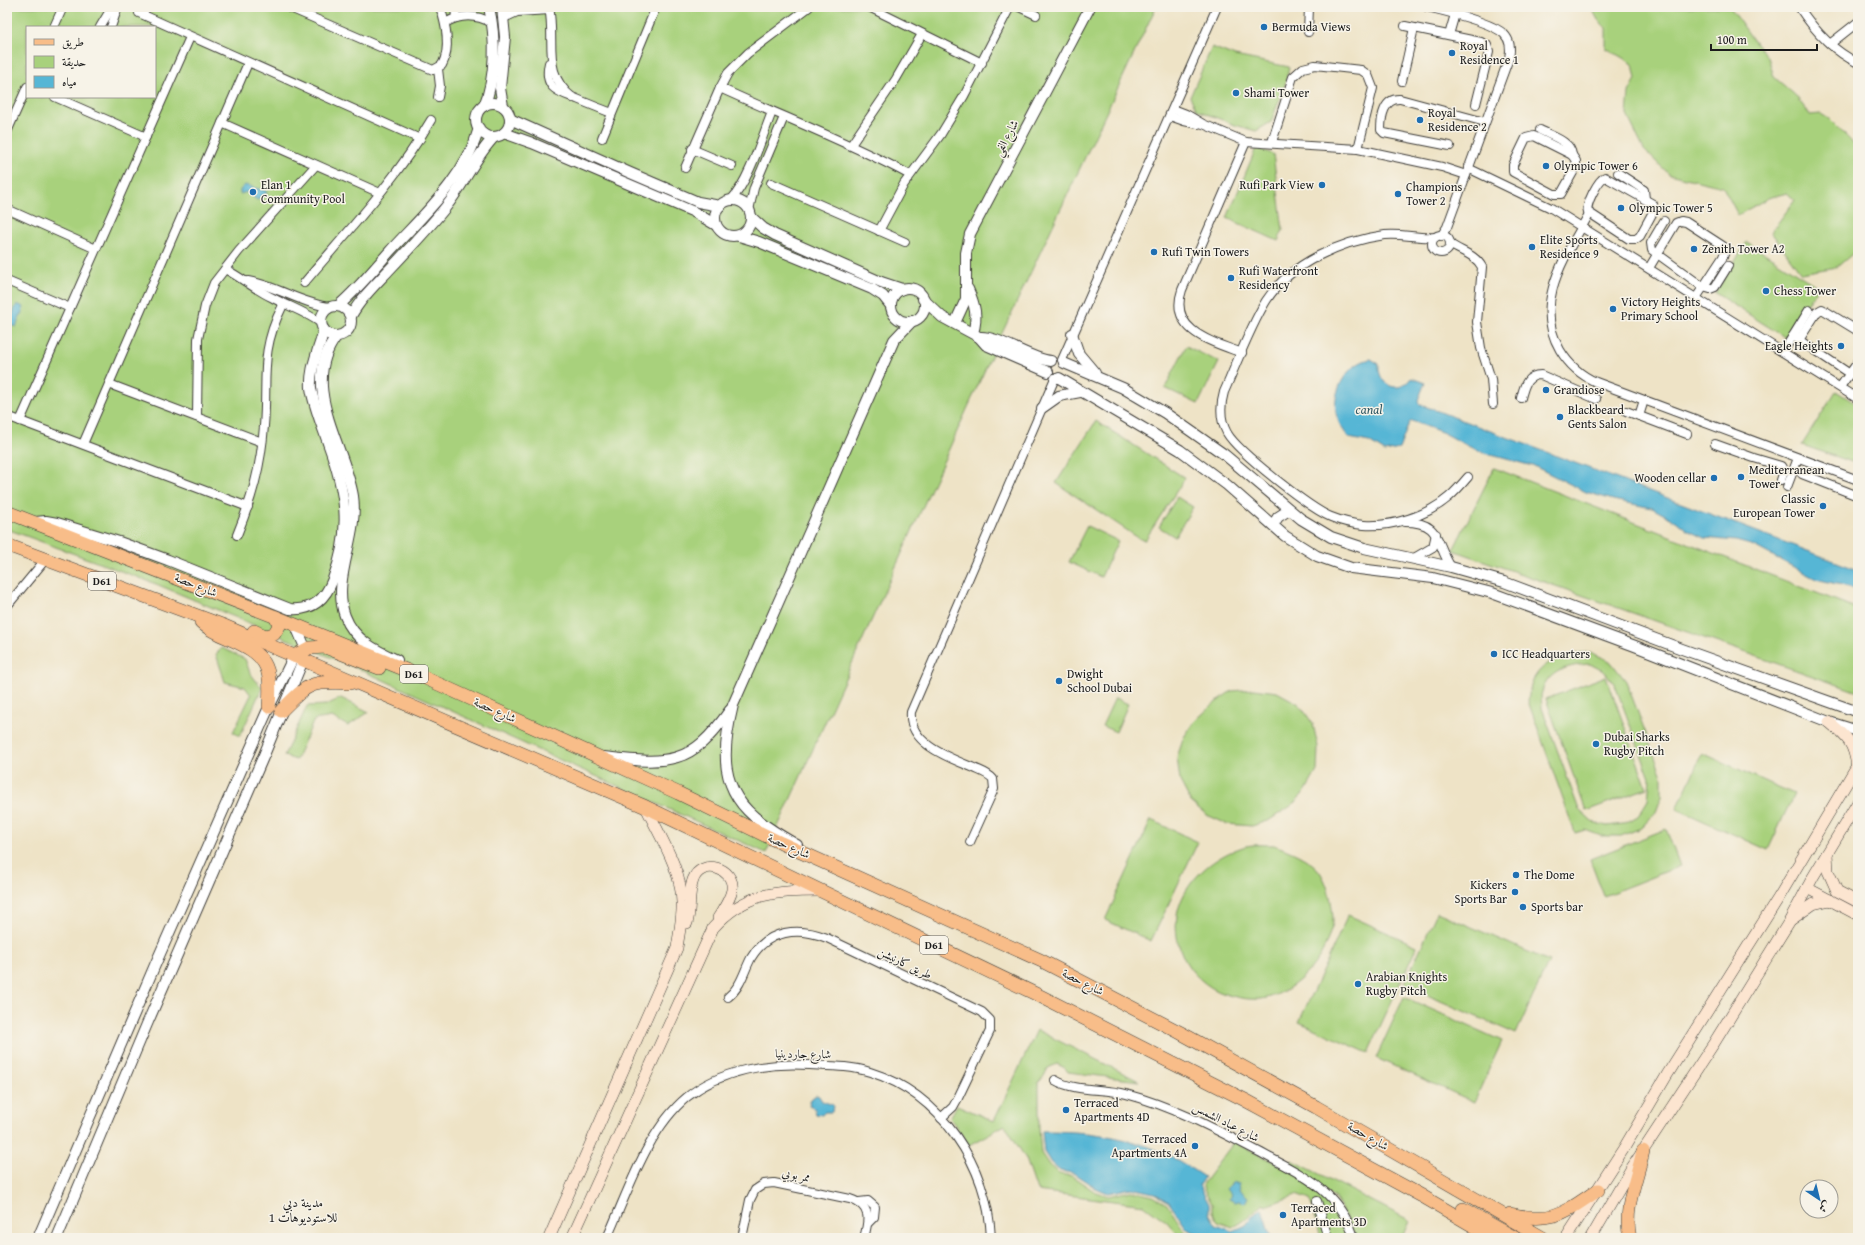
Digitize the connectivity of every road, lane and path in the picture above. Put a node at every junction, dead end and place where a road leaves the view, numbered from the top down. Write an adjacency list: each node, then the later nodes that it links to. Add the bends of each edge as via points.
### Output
1 (63, 7): 33 (street)
2 (112, 7): 29 (street)
3 (118, 7): 32 (street)
4 (288, 7): 44 (street, via 430,70)
5 (440, 7): 30 (street)
6 (455, 7): 26 (street)
7 (470, 7): 25 (street)
8 (489, 7): 31 (street)
9 (502, 7): 27 (street)
10 (656, 7): 58 (street)
11 (809, 7): 46 (street, via 742,58 728,73)
12 (869, 7): 37 (street)
13 (1010, 7): 42 (street)
14 (1019, 7): 24 (street)
15 (1090, 7): 114 (street, شارع الفي, via 970,234 966,253)
16 (1217, 7): 57 (street)
17 (1309, 7): 36 (street)
18 (1427, 7): 23 (street)
19 (1799, 7): 40 (street, via 1811,26)
20 (522, 9): 21 (street); 27 (street)
21 (550, 9): 58 (street, via 550,82 560,93)
22 (139, 13): 39 (street)
23 (1455, 14): 38 (street); 62 (street, via 1501,31 1511,46)
24 (1036, 15)
25 (472, 16): 26 (street); 31 (street)
26 (456, 18): 30 (street)
27 (504, 18): 55 (street, via 500,88)
28 (1858, 22): 40 (street)
29 (102, 23): 32 (street)
30 (445, 23): 44 (street, via 446,55)
31 (492, 23): 54 (street, via 491,82)
32 (112, 25)
33 (54, 26)
34 (1405, 26): 35 (street)
35 (1414, 28): 38 (street); 45 (street)
36 (1308, 32)
37 (922, 34): 42 (street); 74 (street, via 896,79)
38 (1449, 35): 53 (street, via 1484,43 1489,49)
39 (190, 37): 41 (street); 49 (street)
40 (1830, 44): 43 (street)
41 (248, 63): 63 (street); 71 (street)
42 (982, 63): 85 (street, via 953,115)
43 (1858, 63)
44 (438, 69): 51 (street)
45 (1402, 80)
46 (720, 88): 56 (street); 76 (street)
47 (26, 89): 66 (street)
48 (156, 93): 49 (street)
49 (163, 96): 68 (street)
50 (62, 98): 52 (street)
51 (438, 98)
52 (73, 100): 68 (street)
53 (1476, 104)
54 (484, 106): 55 (street, via 493,103); 64 (street, via 476,119)
55 (503, 106): 61 (street)
56 (772, 112): 59 (street); 91 (street, via 746,177)
57 (1171, 112): 72 (street, via 1186,114); 133 (street)
58 (612, 114): 70 (street)
59 (784, 117): 74 (street); 95 (street, via 754,188)
60 (432, 120): 71 (street)
61 (510, 120): 67 (street); 92 (street, via 698,202)
62 (1485, 122): 75 (street, via 1400,99 1394,99 1386,104 1381,126 1384,133); 82 (street)
63 (222, 123): 79 (street); 146 (street)
64 (479, 128): 69 (street, via 485,134); 123 (street, via 472,148 438,198 371,272)
65 (1540, 130): 78 (street, via 1568,144)
66 (7, 132)
67 (504, 133): 69 (street); 98 (street, via 694,212)
68 (146, 137): 105 (street)
69 (494, 137): 127 (street, via 446,206 365,296)
70 (602, 138)
71 (420, 139): 88 (street)
72 (1246, 142): 73 (street); 139 (street, via 1182,290 1179,304 1182,318 1191,329 1204,338)
73 (1272, 142): 77 (street); 77 (street, via 1293,77 1303,68 1315,65 1361,70 1371,79 1373,88)
74 (851, 145): 85 (street)
75 (1450, 146)
76 (692, 149): 80 (street); 81 (street)
77 (1358, 149): 82 (street)
78 (1572, 155): 84 (street, via 1534,136 1528,137 1513,165 1512,170); 89 (street, via 1576,167)
79 (316, 165): 88 (street); 110 (street)
80 (732, 166)
81 (685, 168)
82 (1467, 172): 87 (street); 104 (street)
83 (1618, 173): 90 (street, via 1644,190)
84 (1515, 174): 87 (street); 89 (street)
85 (910, 175): 100 (street)
86 (771, 183): 100 (street)
87 (1510, 188): 93 (street)
88 (380, 193): 113 (street)
89 (1559, 195): 93 (street)
90 (1645, 199): 96 (street, via 1605,177 1587,204); 102 (street, via 1653,204 1653,212 1638,238)
91 (731, 200): 92 (street); 95 (street, via 745,204)
92 (720, 206): 98 (street, via 715,215)
93 (1551, 208): 99 (street)
94 (7, 210): 105 (street)
95 (750, 213): 101 (street, via 748,228); 116 (street, via 763,228 775,235)
96 (1589, 214): 99 (street); 102 (street)
97 (1664, 221): 107 (street, via 1650,243 1652,250)
98 (716, 225): 101 (street, via 721,233)
99 (1582, 226): 106 (street); 145 (street, via 1552,288 1549,316 1556,343 1563,355 1570,365)
100 (879, 231): 103 (street)
101 (739, 236): 125 (street, via 872,288 883,296)
102 (1627, 238): 106 (street)
103 (905, 242)
104 (1442, 242): 139 (street, via 1395,234 1366,238 1336,248 1307,263 1274,291); 154 (street, via 1475,257 1482,267 1477,322 1481,348 1491,379)
105 (96, 249): 124 (street)
106 (1620, 250): 109 (street)
107 (1657, 254): 109 (street); 115 (street); 115 (street, via 1676,223 1681,221 1723,246 1724,254)
108 (1728, 266): 115 (street, via 1715,287 1710,290)
109 (1649, 268): 119 (street)
110 (225, 269): 111 (street); 159 (street, via 214,283 200,327 197,351)
111 (246, 280): 117 (street); 120 (street)
112 (7, 282): 124 (street)
113 (304, 283)
114 (968, 287): 130 (street, via 966,299); 134 (street, via 975,308)
115 (1703, 287): 119 (street)
116 (902, 289): 121 (street, via 916,290); 125 (street, via 895,294)
117 (280, 290): 118 (street); 120 (street)
118 (294, 296): 122 (street); 123 (street)
119 (1696, 298): 138 (street)
120 (275, 299): 122 (street)
121 (924, 299): 128 (street); 129 (street, via 923,311)
122 (285, 306): 131 (street, via 301,310); 162 (street, via 272,328 265,360)
123 (334, 307): 127 (street, via 345,308); 131 (street, via 323,313)
124 (70, 308): 160 (street)
125 (892, 310): 129 (street, via 900,320); 137 (street)
126 (1809, 310): 136 (street)
127 (351, 316): 135 (street, via 349,330 346,334)
128 (942, 317): 129 (street); 130 (street)
129 (915, 319): 137 (street)
130 (955, 323): 134 (street)
131 (322, 326): 135 (street, via 327,334); 179 (street, via 311,376 312,391 343,490 345,517 342,546 335,574 327,594 318,603 308,608 290,609 119,542 57,522)
132 (1858, 331): 136 (street, via 1822,309)
133 (1072, 334): 140 (street); 144 (street, via 1083,360)
134 (976, 335): 140 (street, via 1036,358); 143 (street, via 986,345)
135 (336, 337): 196 (street, via 326,357 321,378 326,410 353,498 352,532 341,588 343,609 352,629 362,640 413,667)
136 (1796, 338): 138 (street); 142 (street)
137 (894, 340): 199 (street)
138 (1783, 352): 147 (street)
139 (1242, 353): 180 (street, via 1221,402 1223,423 1232,441 1302,499 1331,517 1364,525)
140 (1059, 361): 143 (street, via 1048,366); 143 (street, via 1066,372); 144 (street)
141 (1858, 362): 142 (street)
142 (1850, 374): 147 (street)
143 (1054, 376): 148 (street); 155 (street)
144 (1098, 376): 177 (street, via 1144,400 1190,430 1244,470)
145 (1588, 378): 149 (street); 153 (street)
146 (109, 384): 159 (street); 163 (street)
147 (1840, 388): 152 (street)
148 (1080, 392): 155 (street, via 1059,396); 181 (street, via 1180,450 1227,485)
149 (1582, 392): 150 (street, via 1537,374 1527,380); 151 (street)
150 (1521, 398)
151 (1596, 398)
152 (1858, 399)
153 (1644, 400): 158 (street); 165 (street)
154 (1493, 404)
155 (1042, 408): 208 (street, via 911,712 911,724 914,729 934,748 993,779 994,789)
156 (1626, 411): 158 (street)
157 (7, 416): 160 (street)
158 (1639, 416): 161 (street)
159 (197, 417): 162 (street)
160 (20, 421): 163 (street)
161 (1687, 434)
162 (262, 442): 176 (street, via 255,486)
163 (82, 444): 176 (street)
164 (1715, 444): 167 (street)
165 (1768, 446): 166 (street); 167 (street)
166 (1798, 458): 168 (street); 174 (street)
167 (1762, 460): 171 (street, via 1782,467 1784,471)
168 (1823, 467): 172 (street); 173 (street)
169 (1802, 474): 172 (street)
170 (1468, 477): 180 (street, via 1441,503)
171 (1781, 480)
172 (1818, 480): 175 (street)
173 (1858, 480)
174 (1787, 487)
175 (1858, 496)
176 (248, 508): 183 (street)
177 (1289, 510): 181 (street, via 1281,514); 185 (street, via 1336,539 1364,548)
178 (7, 512): 179 (main road, شارع حصة / D61)
179 (35, 522): 190 (main road, شارع حصة / D61)
180 (1399, 522): 182 (street, via 1422,523)
181 (1273, 525): 194 (street, via 1300,547 1334,563 1351,568 1433,578 1492,593)
182 (1436, 533): 185 (street, via 1433,547); 187 (street)
183 (237, 535)
184 (7, 545): 186 (main road, D61)
185 (1414, 558): 187 (street)
186 (46, 560): 188 (street); 189 (main road, D61)
187 (1451, 567): 193 (street, via 1511,584)
188 (7, 606)
189 (197, 616): 192 (main road, D61); 200 (main road, via 211,630 249,647 262,660 269,678)
190 (276, 617): 191 (main road, شارع حصة / D61); 192 (main road, via 279,623 278,630 270,636 233,624)
191 (295, 624): 195 (street, via 302,640); 196 (main road, شارع حصة / D61)
192 (222, 625): 195 (main road, D61)
193 (1667, 643): 194 (street, via 1658,651); 201 (street)
194 (1635, 646): 202 (street)
195 (301, 655): 197 (main road, D61); 198 (main road, via 316,646 325,647 428,688); 200 (street)
196 (423, 678): 198 (main road, شارع حصة / D61)
197 (358, 683): 200 (main road, via 316,683); 207 (main road, D61)
198 (464, 696): 204 (main road, شارع حصة / D61)
199 (733, 705): 204 (street, via 707,740 676,758 652,761); 210 (street, via 725,747 727,771 735,793 754,817)
200 (275, 709): 228 (street, via 121,1043); 229 (street, via 264,755)
201 (1858, 712)
202 (1829, 722): 203 (street); 205 (main road, via 1849,738)
203 (1858, 731)
204 (597, 756): 210 (main road, شارع حصة / D61)
205 (1857, 765): 223 (main road, via 1780,896)
206 (1858, 802): 209 (main road)
207 (646, 807): 212 (main road, D61); 218 (main road, via 680,883 682,911)
208 (970, 842)
209 (1828, 854): 211 (main road); 214 (main road, via 1828,871 1837,891)
210 (811, 856): 226 (main road, شارع حصة / D61, via 1048,964 1309,1103)
211 (1807, 888): 213 (main road); 216 (main road)
212 (822, 892): 217 (main road, via 780,892 761,895 734,908); 224 (main road, D61, via 1132,1042)
213 (1830, 900): 215 (main road); 216 (main road, via 1807,907)
214 (1858, 902)
215 (1858, 915)
216 (1789, 922): 222 (main road)
217 (713, 928): 218 (main road, via 731,895 732,888 729,876 719,868 713,867 700,870 693,880 688,922); 231 (main road)
218 (677, 948): 230 (main road)
219 (728, 997): 221 (street, طريق كارنيشن, via 736,989 759,947 782,933 801,930 827,938 985,1014 990,1020 990,1031 953,1107)
220 (1055, 1080): 237 (street, شارع عباد الشمس, via 1069,1086 1110,1090 1159,1104 1246,1145 1302,1176 1328,1195 1347,1220)
221 (941, 1118): 232 (street, شارع جاردينيا, via 926,1103 900,1085 860,1070 787,1063 733,1073 698,1089 664,1121 651,1141); 235 (street, شارع جاردينيا, via 964,1148 974,1167 988,1211)
222 (1643, 1151): 243 (main road); 244 (main road, via 1630,1200)
223 (1598, 1190): 226 (main road, via 1572,1208 1548,1218 1532,1219); 242 (main road)
224 (1422, 1196): 227 (main road, D61); 240 (main road, via 1441,1197)
225 (1317, 1201): 236 (street)
226 (1500, 1212): 241 (main road, شارع حصة / D61)
227 (1469, 1222): 238 (main road); 239 (main road, D61)
228 (38, 1238)
229 (57, 1238)
230 (549, 1238)
231 (572, 1238)
232 (607, 1238)
233 (742, 1238): 234 (street, ممر بوبي, via 750,1200 755,1190 764,1184 774,1183 859,1202 868,1201 875,1208 874,1217 868,1223)
234 (864, 1238)
235 (991, 1238)
236 (1328, 1238)
237 (1354, 1238)
238 (1480, 1238)
239 (1494, 1238)
240 (1515, 1238)
241 (1543, 1238)
242 (1566, 1238)
243 (1591, 1238)
244 (1630, 1238)

